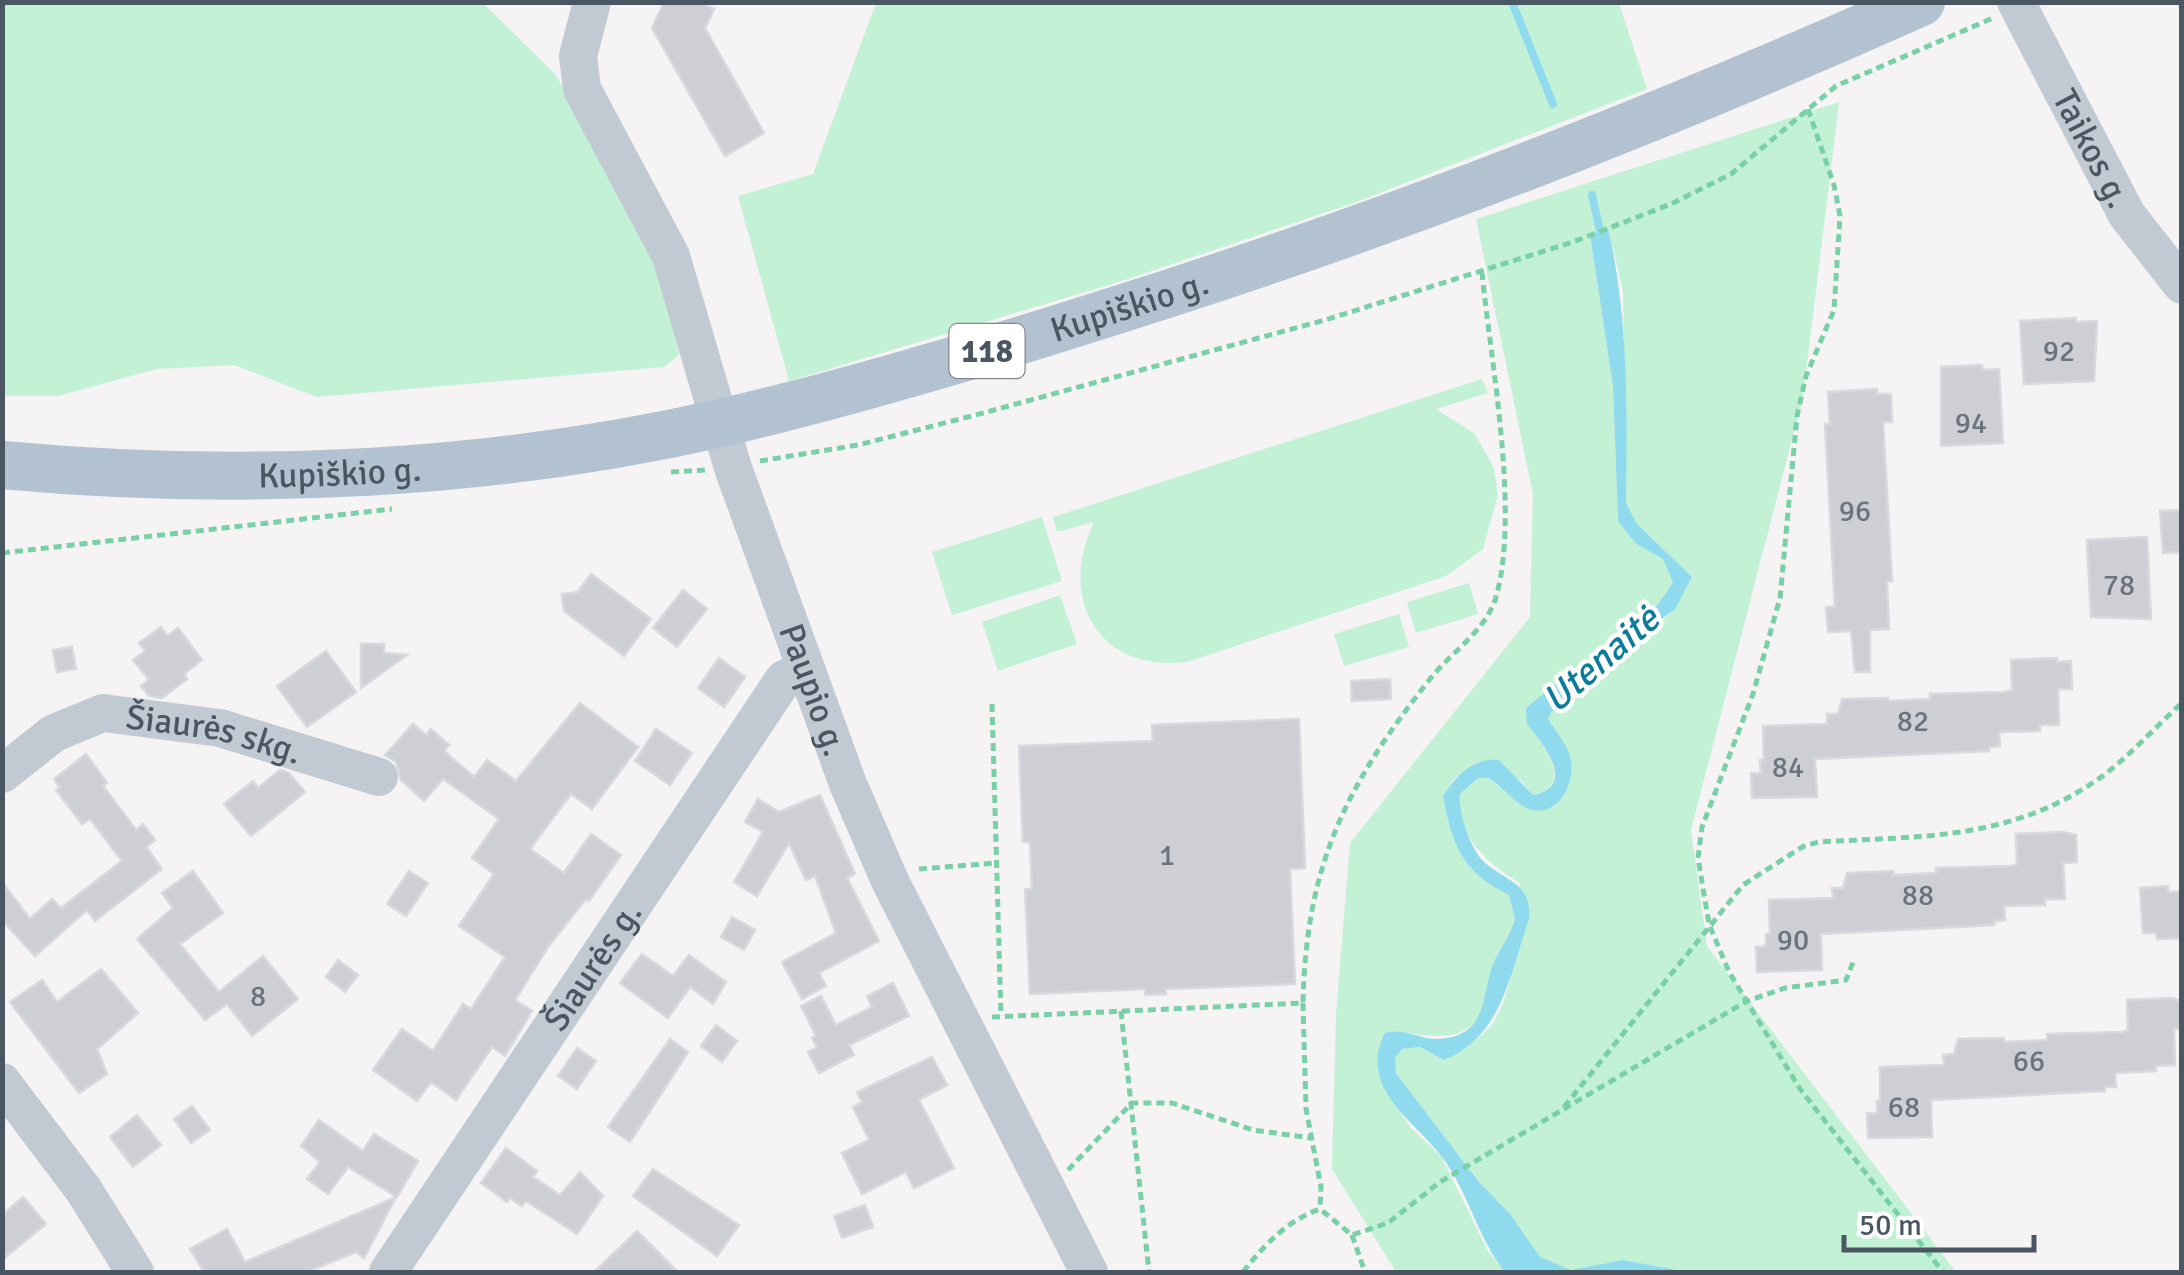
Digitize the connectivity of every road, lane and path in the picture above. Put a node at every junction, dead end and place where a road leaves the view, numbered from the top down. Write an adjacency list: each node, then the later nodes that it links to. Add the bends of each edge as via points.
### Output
1 (592, 2): 8 (street, Paupio g., via 578,56 582,90 670,256)
2 (1921, 2): 8 (main road, Kupiškio g. / 118, via 1766,71 1355,233 1020,342)
3 (2018, 6): 4 (path, via 1836,86); 7 (street, Taikos g., via 2128,215)
4 (1808, 108): 5 (path, via 1732,174); 17 (path, via 1840,216 1834,310 1797,416 1780,598 1753,694 1702,827 1698,858)
5 (1574, 242)
6 (1482, 272): 20 (path, via 1507,527 1495,601 1483,624 1443,662 1384,737 1339,816 1304,938)
7 (2182, 284)
8 (719, 423): 9 (main road, Kupiškio g. / 118, via 562,450 364,471 134,474); 10 (street, Paupio g.)
9 (2, 465)
10 (806, 670): 32 (street, Šiaurės g., via 784,679); 33 (street, Paupio g., via 890,881)
11 (2182, 703): 17 (path, via 2097,780 2021,818 1976,833 1802,847 1744,885)
12 (992, 704): 15 (path)
13 (2, 774): 14 (street, Šiaurės skg., via 54,733 103,713 220,728)
14 (379, 777)
15 (996, 864): 16 (path); 22 (path)
16 (912, 869)
17 (1709, 924): 19 (path); 26 (path)
18 (1854, 960): 19 (path, via 1846,980)
19 (1747, 1001): 26 (path); 37 (path, via 1800,1090)
20 (1303, 1003): 21 (path); 27 (path)
21 (1121, 1011): 22 (path); 25 (path)
22 (1001, 1016): 23 (path)
23 (986, 1017)
24 (2, 1082): 31 (street)
25 (1132, 1103): 27 (path, via 1172,1103 1253,1130); 28 (path); 34 (path)
26 (1564, 1107): 30 (path, via 1440,1182 1388,1224)
27 (1312, 1138): 29 (path)
28 (1064, 1174)
29 (1320, 1209): 30 (path); 35 (path, via 1300,1216)
30 (1352, 1235): 36 (path)
31 (135, 1272)
32 (388, 1272)
33 (1089, 1272)
34 (1149, 1272)
35 (1243, 1272)
36 (1365, 1272)
37 (1943, 1272)

